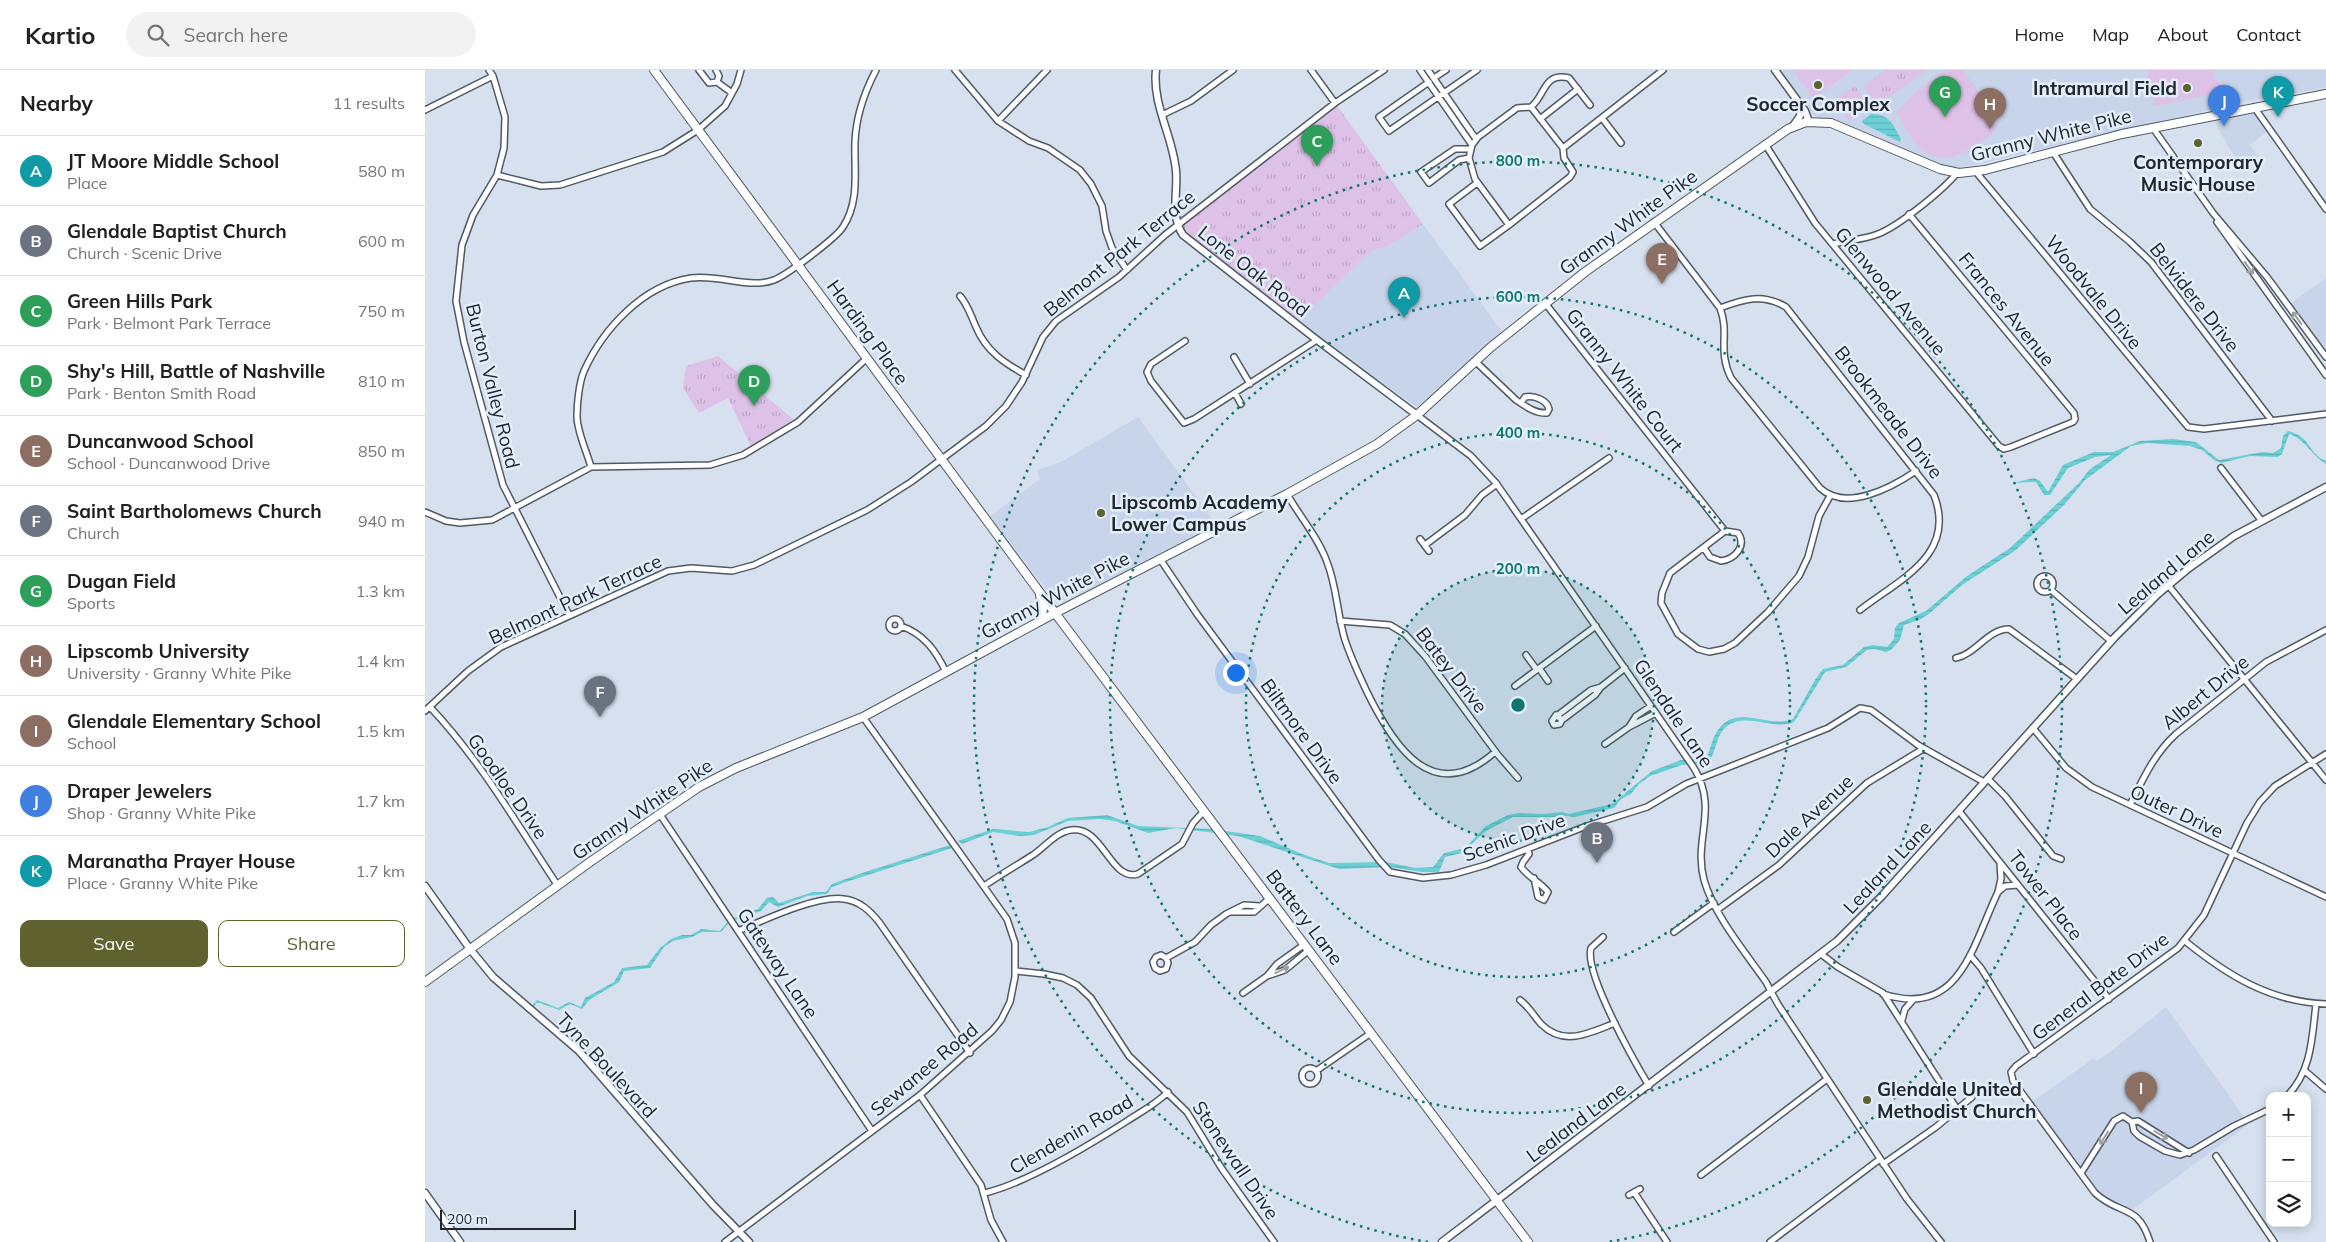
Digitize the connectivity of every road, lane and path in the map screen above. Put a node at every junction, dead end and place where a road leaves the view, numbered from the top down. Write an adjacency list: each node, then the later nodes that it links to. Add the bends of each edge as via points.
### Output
1 (489, 70): 19 (street, Burton Valley Road)
2 (653, 70): 39 (main road, Harding Place)
3 (699, 70): 21 (street, via 709,83)
4 (716, 70): 21 (street)
5 (741, 70): 23 (street)
6 (876, 70): 58 (street, via 858,115 853,204 843,228)
7 (955, 70): 35 (street)
8 (1047, 70): 35 (street)
9 (1156, 70): 32 (street, Lone Oak Road, via 1155,92)
10 (1233, 70): 32 (street, via 1191,101)
11 (1311, 70): 26 (street)
12 (1384, 70): 26 (street, Belmont Park Terrace)
13 (1420, 70): 20 (street)
14 (1428, 70): 20 (street)
15 (1446, 70): 20 (street)
16 (1477, 70): 25 (street)
17 (1663, 70): 33 (street)
18 (1775, 70): 28 (street)
19 (493, 76): 31 (street); 49 (street, Burton Valley Road, via 505,117 504,148)
20 (1431, 80): 25 (street); 25 (street, via 1379,117 1389,131)
21 (717, 82): 23 (street)
22 (1578, 89): 27 (street); 30 (street, via 1567,77 1549,80); 34 (street)
23 (732, 93): 39 (street, via 725,106)
24 (2326, 94): 29 (main road, Granny White Pike)
25 (1441, 95): 40 (street); 43 (street)
26 (1335, 103): 55 (street, Belmont Park Terrace)
27 (1590, 105)
28 (1801, 105): 36 (street); 37 (street, via 1800,116)
29 (2254, 107): 38 (main road, Granny White Pike); 51 (street)
30 (1531, 108): 34 (street); 40 (street, via 1517,108)
31 (425, 110)
32 (1162, 115): 55 (street, Lone Oak Road, via 1176,166)
33 (1602, 118): 41 (street); 44 (street)
34 (1540, 119): 44 (street)
35 (999, 121): 59 (street, via 1080,170 1095,191 1102,206 1106,231)
36 (1809, 122): 37 (main road, Granny White Pike); 48 (main road, Granny White Pike, via 1838,125 1913,159)
37 (1793, 126): 42 (main road, Granny White Pike)
38 (2153, 128): 45 (main road, Granny White Pike); 52 (street)
39 (698, 130): 49 (street, via 663,152 560,185 541,186); 58 (main road, Harding Place)
40 (1475, 139): 43 (street)
41 (1621, 143)
42 (1765, 144): 54 (main road, Granny White Pike); 57 (street, Glenwood Avenue, via 1809,216)
43 (1471, 147): 46 (street); 46 (street, via 1455,149 1421,172 1429,183 1457,161)
44 (1563, 148): 56 (street, via 1564,158 1573,170 1570,177)
45 (2053, 152): 47 (main road, Granny White Pike); 77 (street, Belvidere Drive, via 2090,209 2145,256)
46 (1469, 158): 50 (street)
47 (1976, 172): 48 (main road, Granny White Pike); 77 (street, Woodvale Drive, via 2182,422 2192,429)
48 (1957, 173): 53 (street)
49 (497, 175): 88 (street, Burton Valley Road, via 473,215 462,245 456,301 488,435 503,485)
50 (1477, 183): 56 (street); 56 (street, via 1449,204 1480,246)
51 (2326, 209)
52 (2213, 213): 66 (street, one-way to 52, via 2267,277); 70 (street, one-way to 70)
53 (1909, 214): 57 (street, via 1879,234); 78 (street, Frances Avenue, via 2073,412 2075,419 2072,423)
54 (1654, 222): 61 (main road, Granny White Pike); 62 (street)
55 (1178, 225): 59 (street, Belmont Park Terrace); 63 (street, Lone Oak Road, via 1195,246)
56 (1509, 225)
57 (1833, 244): 78 (street, Glenwood Avenue)
58 (798, 265): 67 (main road, Harding Place); 81 (street, via 773,281 755,283 712,277 690,278 666,285 645,296 621,317 599,344 583,373 577,418)
59 (1127, 270): 69 (street, Belmont Park Terrace, via 1051,326 1040,342)
60 (960, 296): 69 (street, via 989,349)
61 (1545, 303): 68 (main road, Granny White Pike); 92 (street, Granny White Court)
62 (1720, 308): 83 (street, Brookmeade Drive, via 1756,298 1767,299 1786,308); 87 (street, via 1724,322 1723,362 1731,378 1811,478)
63 (1317, 340): 71 (street); 76 (street, Lone Oak Road)
64 (1185, 341): 72 (street, via 1147,370 1151,381 1180,421 1188,422)
65 (1234, 357): 71 (street)
66 (2326, 357)
67 (867, 358): 80 (main road, Harding Place); 81 (street, via 798,422 743,455 710,466)
68 (1475, 361): 73 (street); 76 (main road, Granny White Pike)
69 (1026, 375): 80 (street, Belmont Park Terrace, via 995,418)
70 (2326, 375)
71 (1250, 384): 72 (street)
72 (1235, 393): 74 (street)
73 (1521, 403): 73 (street, via 1541,413 1547,413 1549,409 1545,401 1531,396 1525,397)
74 (1241, 404)
75 (2326, 414): 77 (street)
76 (1417, 415): 84 (street, Glendale Lane, via 1471,456); 86 (main road, Granny White Pike, via 1377,444)
77 (2272, 420)
78 (2004, 449)
79 (1609, 458): 90 (street)
80 (942, 459): 99 (main road, Harding Place); 103 (street, Belmont Park Terrace, via 871,507 758,563 732,571 691,568 668,571)
81 (591, 468): 88 (street)
82 (2221, 468): 91 (street)
83 (1916, 471): 87 (street, via 1861,496 1845,499); 101 (street, Brookmeade Drive, via 1936,500 1940,520 1938,537 1923,560)
84 (1497, 484): 90 (street, Glendale Lane); 94 (street, via 1459,520)
85 (2326, 487): 91 (street, Lealand Lane)
86 (1287, 494): 97 (main road, Granny White Pike); 104 (street, via 1326,559)
87 (1830, 496): 95 (street, via 1819,516 1808,557 1799,576 1768,612 1735,642 1723,650 1709,652 1688,644 1678,634 1661,603 1670,573)
88 (515, 510): 89 (street, via 493,520 460,524); 103 (street, Burton Valley Road)
89 (425, 512)
90 (1521, 518): 107 (street, Glendale Lane)
91 (2261, 520): 98 (street, Lealand Lane, via 2221,544)
92 (1725, 531): 95 (street); 95 (street, Granny White Court, via 1738,533 1742,542 1732,556 1721,561 1710,557)
93 (1420, 539): 94 (street)
94 (1425, 545): 96 (street)
95 (1704, 548)
96 (1429, 551)
97 (1160, 559): 102 (main road, Granny White Pike); 143 (street, Biltmore Drive, via 1197,614)
98 (2168, 585): 109 (street, Lealand Lane); 115 (street)
99 (1039, 590): 102 (main road, Harding Place); 105 (main road, via 1043,610)
100 (2051, 590): 109 (street)
101 (1860, 610)
102 (1055, 613): 105 (main road, Granny White Pike); 136 (main road, Battery Lane)
103 (569, 615): 120 (street, Belmont Park Terrace, via 493,652)
104 (1340, 621): 128 (street, Batey Drive, via 1390,625 1405,634 1425,656); 128 (street, via 1353,661 1371,700 1413,761 1431,772 1452,774 1469,770)
105 (1038, 622): 114 (main road, Granny White Pike)
106 (901, 626): 114 (street, via 926,641)
107 (1597, 626): 112 (street, Glendale Lane); 113 (street)
108 (2326, 630): 115 (street, Albert Drive, via 2274,656)
109 (2111, 641): 116 (street, Lealand Lane)
110 (1526, 655): 113 (street)
111 (1956, 658): 116 (street, via 2007,626)
112 (1625, 668): 119 (street, Glendale Lane); 123 (street, via 1601,687 1591,690)
113 (1538, 669): 117 (street); 118 (street)
114 (946, 672): 122 (main road, Granny White Pike)
115 (2244, 678): 130 (street); 135 (street, Albert Drive, via 2164,745 2151,762)
116 (2077, 679): 125 (street, Lealand Lane)
117 (1548, 681)
118 (1515, 686)
119 (1651, 706): 121 (street, Glendale Lane); 124 (street)
120 (427, 709): 147 (street, Goodloe Drive, via 451,731 493,785)
121 (1656, 713): 124 (street); 132 (street, Glendale Lane)
122 (863, 717): 138 (main road, Granny White Pike, via 717,777); 148 (street, Sewanee Road)
123 (1560, 717)
124 (1629, 726): 126 (street)
125 (2033, 728): 134 (street, Lealand Lane); 135 (street, Outer Drive, via 2072,774 2092,788)
126 (1605, 744)
127 (1923, 749): 132 (street, Scenic Drive, via 1866,708 1854,711 1828,728); 134 (street); 154 (street, Dale Avenue, via 1867,783 1779,866)
128 (1495, 752): 131 (street, Batey Drive)
129 (2326, 754): 130 (street, General Bate Drive)
130 (2312, 762): 133 (street); 140 (street, General Bate Drive, via 2275,786 2264,798 2250,816)
131 (1517, 778)
132 (1700, 779): 139 (street, Scenic Drive, via 1647,807); 152 (street, Glendale Lane, via 1706,806 1701,863 1704,881)
133 (2326, 780)
134 (1986, 781): 137 (street, Lealand Lane); 141 (street, via 2005,796 2053,856)
135 (2130, 805): 140 (street, Outer Drive)
136 (1204, 811): 148 (street, via 1182,844 1134,875 1122,871 1095,840 1079,830 1069,830); 151 (main road, Battery Lane)
137 (1959, 811): 142 (street, Tower Place); 162 (street, Lealand Lane, via 1881,897)
138 (659, 813): 147 (main road, Granny White Pike); 156 (street, Gateway Lane)
139 (1528, 849): 143 (street, Scenic Drive, via 1445,877 1412,877); 144 (street, via 1529,854 1521,867)
140 (2233, 853): 150 (street, Outer Drive); 159 (street, General Bate Drive, via 2204,915)
141 (2061, 859)
142 (2000, 861): 145 (street, Tower Place); 149 (street)
143 (1386, 869)
144 (1534, 878)
145 (2018, 885): 149 (street, via 2005,886); 171 (street, Tower Place)
146 (425, 886): 161 (street, Tyne Boulevard)
147 (558, 886): 161 (main road, Granny White Pike)
148 (984, 886): 165 (street, Sewanee Road, via 1011,928)
149 (1998, 892): 163 (street)
150 (2326, 897)
151 (1270, 898): 153 (street); 160 (main road, Battery Lane)
152 (1714, 903): 154 (street, Glendale Lane); 157 (street)
153 (1260, 906): 155 (street, via 1244,905); 155 (street, via 1253,913)
154 (1717, 910): 168 (street, Glendale Lane)
155 (1232, 912): 164 (street, via 1215,922 1195,942)
156 (738, 931): 179 (street, via 824,900 846,900 863,906 879,922); 193 (street, Gateway Lane)
157 (1675, 932)
158 (1603, 937): 177 (street, via 1591,948 1589,961)
159 (2185, 941): 171 (street, General Bate Drive); 174 (street, via 2222,970 2254,987 2277,996)
160 (1307, 947): 166 (street, via 1283,959); 166 (street, one-way to 160, via 1285,970); 178 (main road, Battery Lane)
161 (470, 949): 167 (main road, Granny White Pike); 203 (street, Tyne Boulevard, via 498,982 579,1051)
162 (1821, 954): 168 (street, Lealand Lane); 170 (street)
163 (1970, 955): 173 (street, via 1950,985 1931,997); 180 (street)
164 (1167, 958)
165 (1016, 971): 179 (street, Sewanee Road, via 1010,1002 1001,1020); 186 (street, Stonewall Drive, via 1056,976 1084,991 1129,1056)
166 (1267, 976): 169 (street)
167 (425, 982)
168 (1771, 992): 183 (street, Glendale Lane); 184 (street, Lealand Lane)
169 (1243, 993)
170 (1883, 994): 173 (street); 176 (street)
171 (2109, 999): 180 (street, General Bate Drive)
172 (1520, 1000): 177 (street, via 1543,1026 1561,1037 1578,1037)
173 (1914, 1000): 176 (street, via 1905,1009)
174 (2316, 1004): 175 (street); 182 (street)
175 (2326, 1004)
176 (1902, 1021): 190 (street)
177 (1615, 1023): 184 (street)
178 (1371, 1032): 181 (street); 202 (main road, Battery Lane)
179 (969, 1053): 188 (street, Sewanee Road)
180 (2034, 1054): 197 (street, General Bate Drive, via 2014,1068 2011,1074 2013,1081)
181 (1316, 1071)
182 (2305, 1071): 185 (street); 187 (street)
183 (1827, 1079): 196 (street, Glendale Lane); 198 (street)
184 (1649, 1086): 202 (street, Lealand Lane)
185 (2326, 1089)
186 (1168, 1092): 201 (street, Clendenin Road, via 1076,1151 1013,1184); 208 (street, Stonewall Drive, via 1187,1112 1222,1170)
187 (2290, 1092)
188 (920, 1095): 193 (street, Sewanee Road); 201 (street)
189 (1972, 1097): 190 (street)
190 (1957, 1109): 196 (street)
191 (2266, 1111): 194 (street)
192 (2132, 1122): 194 (street, one-way to 194, via 2138,1121); 194 (street, via 2136,1133 2165,1151 2177,1155); 197 (street, one-way to 197, via 2123,1116 2117,1118)
193 (872, 1131): 203 (street, Sewanee Road)
194 (2189, 1153)
195 (2216, 1156): 215 (street)
196 (1881, 1161): 212 (street); 213 (street, Glendale Lane)
197 (2081, 1173): 214 (street, via 2105,1202 2136,1215)
198 (1701, 1175)
199 (1640, 1189): 211 (street, via 1632,1194)
200 (425, 1193): 204 (street)
201 (985, 1193): 207 (street, via 991,1220)
202 (1497, 1201): 209 (street, Lealand Lane); 210 (main road, Battery Lane)
203 (739, 1231): 205 (street, Sewanee Road); 206 (street, Tyne Boulevard)
204 (460, 1242)
205 (725, 1242)
206 (749, 1242)
207 (1003, 1242)
208 (1275, 1242)
209 (1442, 1242)
210 (1527, 1242)
211 (1667, 1242)
212 (1771, 1242)
213 (1941, 1242)
214 (2150, 1242)
215 (2275, 1242)

